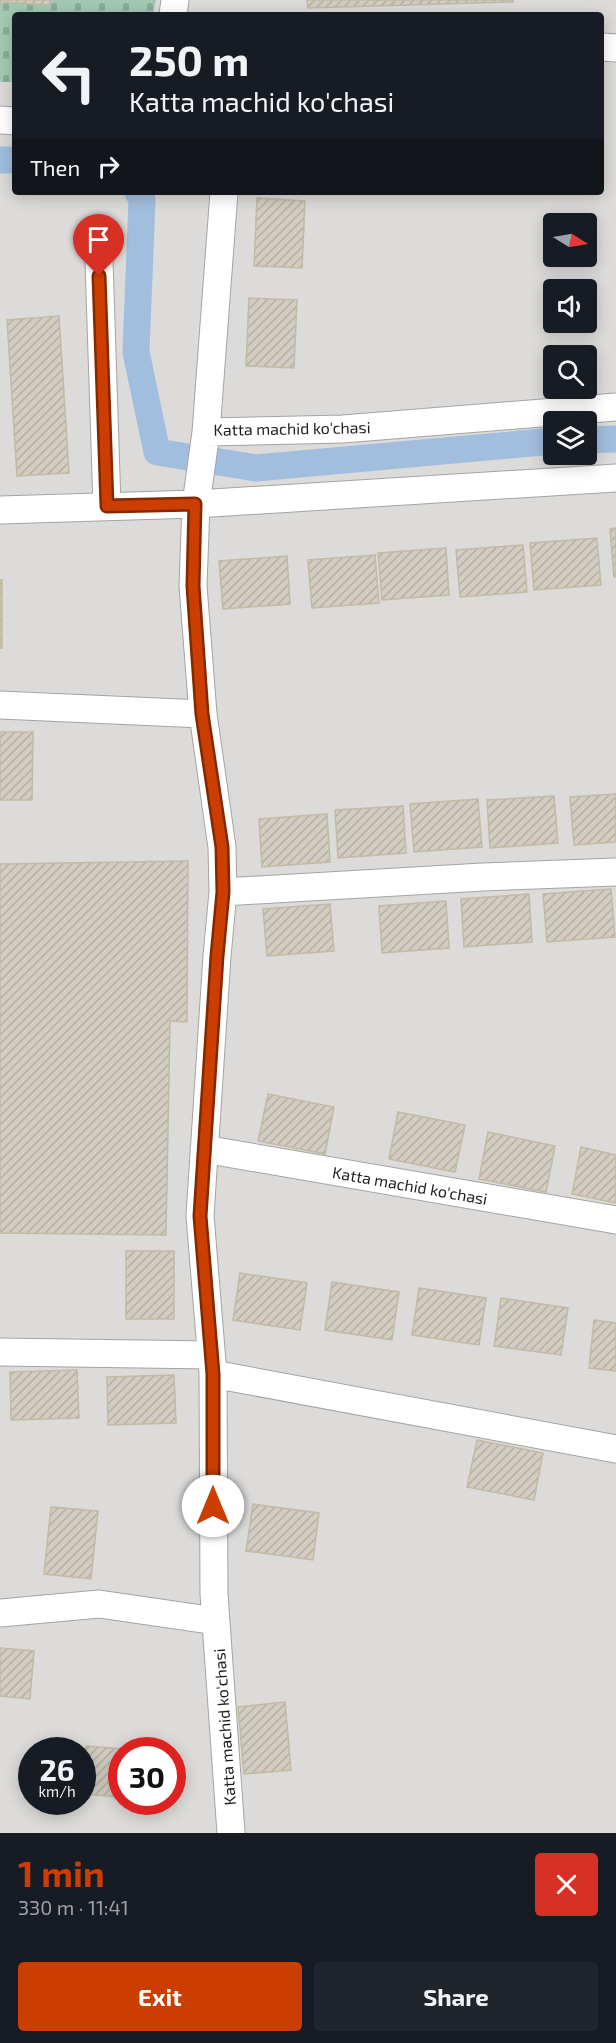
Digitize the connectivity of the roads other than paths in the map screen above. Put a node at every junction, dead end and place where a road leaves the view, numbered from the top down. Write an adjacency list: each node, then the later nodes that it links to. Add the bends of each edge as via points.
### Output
1 (224, 195): 4 (street, Katta machid ko'chasi)
2 (98, 230): 7 (street)
3 (616, 407): 4 (street, Katta machid ko'chasi, via 343,429)
4 (206, 432): 6 (street, Katta machid ko'chasi)
5 (616, 478): 6 (street)
6 (195, 504): 7 (street); 10 (street, Katta machid ko'chasi, via 193,586)
7 (107, 506): 8 (street)
8 (0, 510)
9 (0, 705): 10 (street)
10 (202, 714): 12 (street, Katta machid ko'chasi, via 222,847)
11 (616, 872): 12 (street)
12 (223, 892): 13 (street, Katta machid ko'chasi)
13 (204, 1149): 14 (street, Katta machid ko'chasi); 16 (street, Katta machid ko'chasi, via 200,1216)
14 (616, 1220)
15 (0, 1352): 16 (street)
16 (212, 1364): 17 (street); 19 (street, Katta machid ko'chasi)
17 (616, 1449)
18 (0, 1613): 19 (street, via 99,1604)
19 (216, 1621): 20 (street, Katta machid ko'chasi)
20 (231, 1833)

